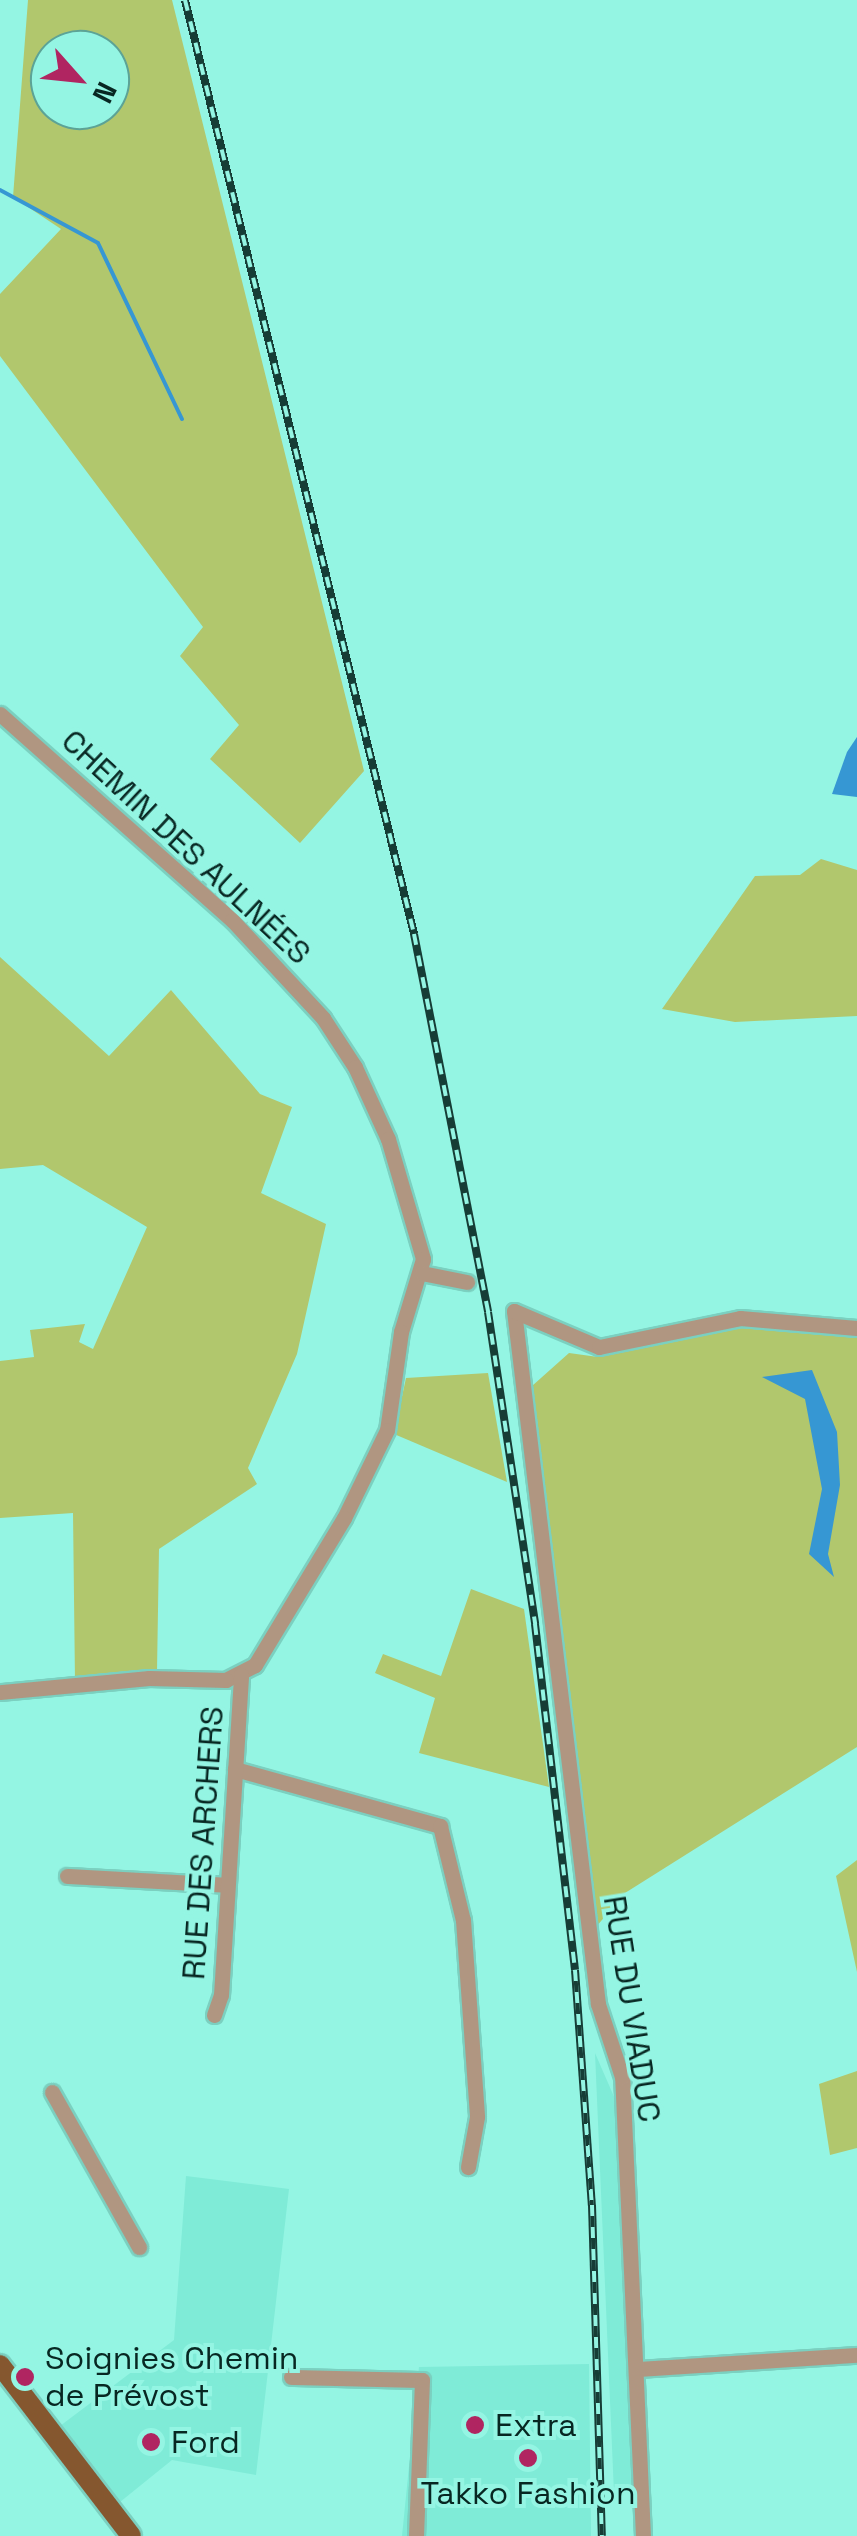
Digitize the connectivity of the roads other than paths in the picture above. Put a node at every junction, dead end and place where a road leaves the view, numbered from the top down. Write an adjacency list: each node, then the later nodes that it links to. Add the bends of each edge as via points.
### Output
1 (0, 714): 2 (street, CHEMIN DES AULNÉES, via 232,920 323,1018 355,1066 402,1173)
2 (422, 1273): 3 (street); 5 (street, via 401,1332 387,1430 264,1655)
3 (466, 1282)
4 (857, 1328): 16 (street, RUE DU VIADUC, via 740,1318 598,1347 514,1311 598,2004 622,2076)
5 (241, 1675): 6 (street); 7 (street, RUE DES ARCHERS)
6 (0, 1692)
7 (234, 1769): 9 (street, RUE DES ARCHERS); 12 (street, via 440,1826 463,1920 477,2117)
8 (67, 1876): 9 (street)
9 (226, 1884): 10 (street, RUE DES ARCHERS, via 222,1996)
10 (214, 2014)
11 (52, 2092): 13 (street)
12 (468, 2167)
13 (139, 2246)
14 (856, 2357): 16 (street)
15 (0, 2365): 18 (main road)
16 (638, 2369): 20 (street, RUE DU VIADUC)
17 (291, 2377): 19 (street, via 422,2380)
18 (131, 2536)
19 (416, 2536)
20 (643, 2536)

